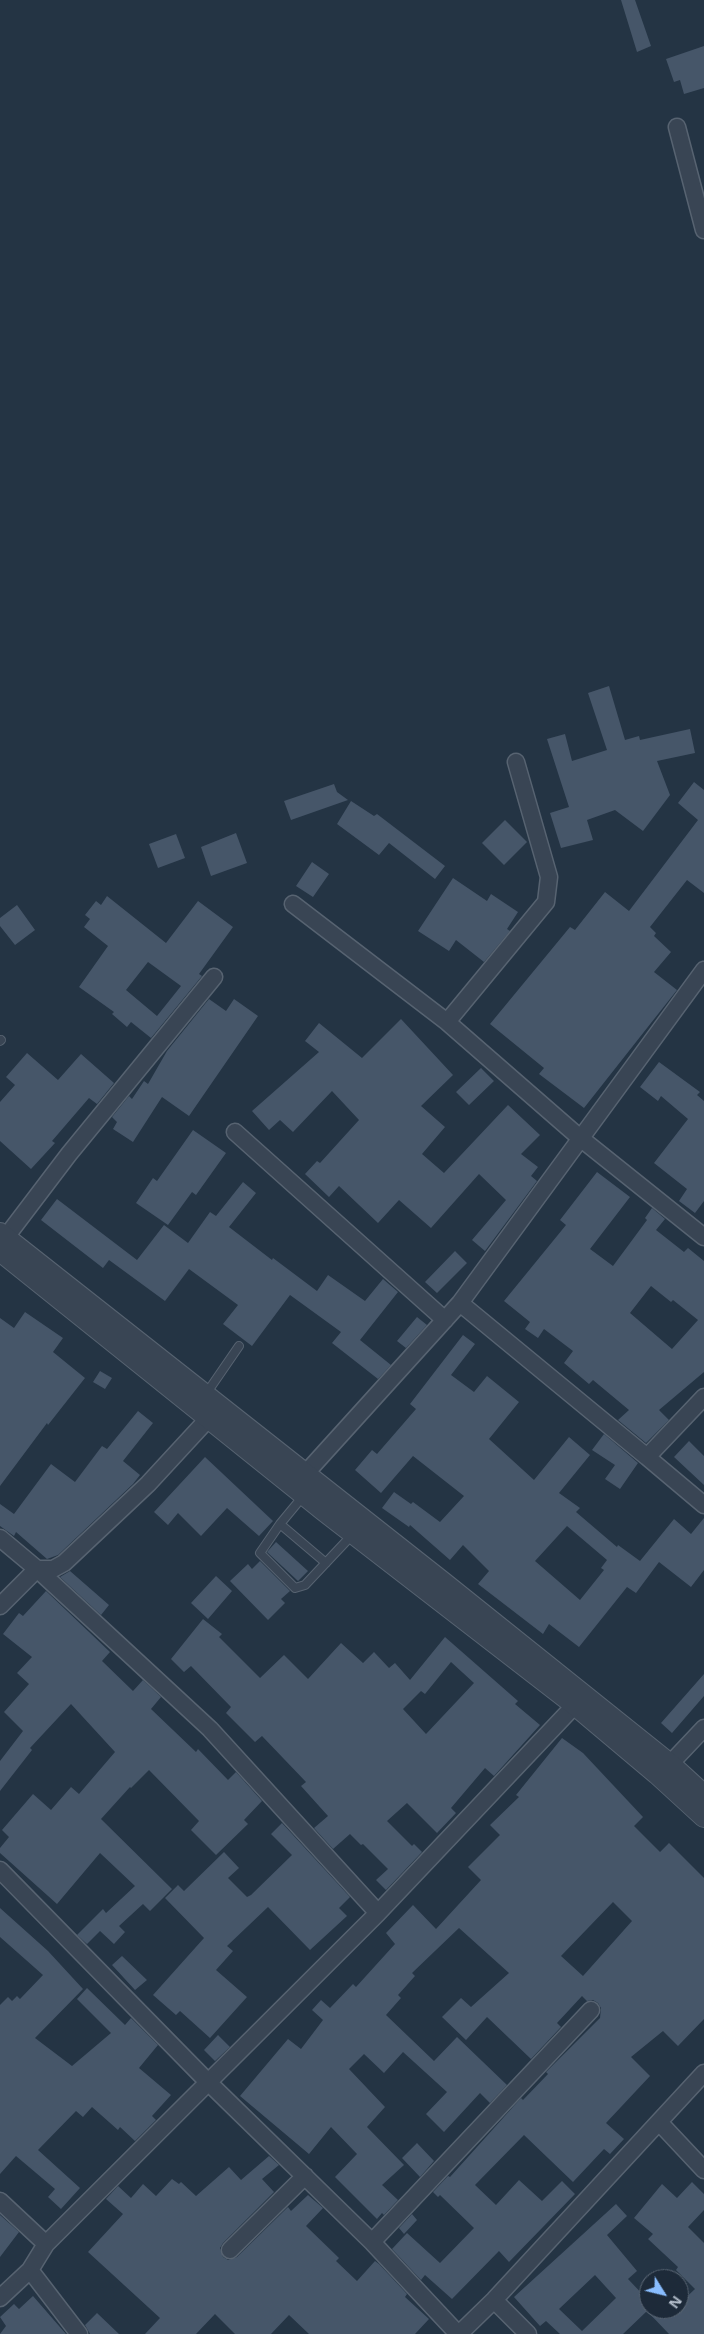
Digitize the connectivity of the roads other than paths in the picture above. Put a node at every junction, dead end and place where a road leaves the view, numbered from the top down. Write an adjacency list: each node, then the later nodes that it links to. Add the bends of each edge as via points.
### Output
1 (677, 127): 2 (street)
2 (704, 230)
3 (516, 762): 7 (street, via 549,877 546,902)
4 (293, 904): 7 (street)
5 (704, 970): 9 (street)
6 (214, 977): 11 (street)
7 (446, 1022): 9 (street)
8 (235, 1132): 13 (street)
9 (579, 1137): 10 (street); 12 (street)
10 (704, 1237)
11 (2, 1241): 15 (street); 17 (street)
12 (460, 1303): 13 (street); 18 (street)
13 (445, 1320): 19 (street)
14 (239, 1346): 15 (lane)
15 (206, 1394): 19 (street)
16 (704, 1397): 18 (street)
17 (208, 1419): 20 (street); 26 (street, via 148,1484 64,1563 53,1569)
18 (647, 1457): 21 (street)
19 (306, 1473): 30 (street)
20 (304, 1495): 22 (lane); 23 (street)
21 (704, 1505)
22 (280, 1524): 25 (lane); 25 (lane, via 260,1553 295,1588 305,1585)
23 (353, 1534): 25 (lane); 28 (street)
24 (0, 1538): 26 (street)
25 (326, 1563)
26 (37, 1569): 27 (street); 34 (street, via 210,1729)
27 (0, 1606)
28 (575, 1705): 32 (street); 34 (street)
29 (704, 1728): 30 (street)
30 (670, 1764): 31 (street)
31 (704, 1795)
32 (704, 1817)
33 (0, 1870): 37 (street)
34 (378, 1913): 37 (street)
35 (591, 2010): 42 (street)
36 (704, 2073): 38 (street)
37 (208, 2081): 40 (street); 43 (street)
38 (659, 2122): 39 (street); 47 (street)
39 (704, 2170)
40 (305, 2176): 42 (street); 44 (street)
41 (0, 2202): 43 (street)
42 (372, 2242): 49 (street)
43 (46, 2244): 45 (street)
44 (230, 2250)
45 (30, 2270): 46 (street); 48 (street)
46 (0, 2298)
47 (494, 2300): 49 (street); 50 (street)
48 (78, 2334)
49 (458, 2334)
50 (528, 2334)

